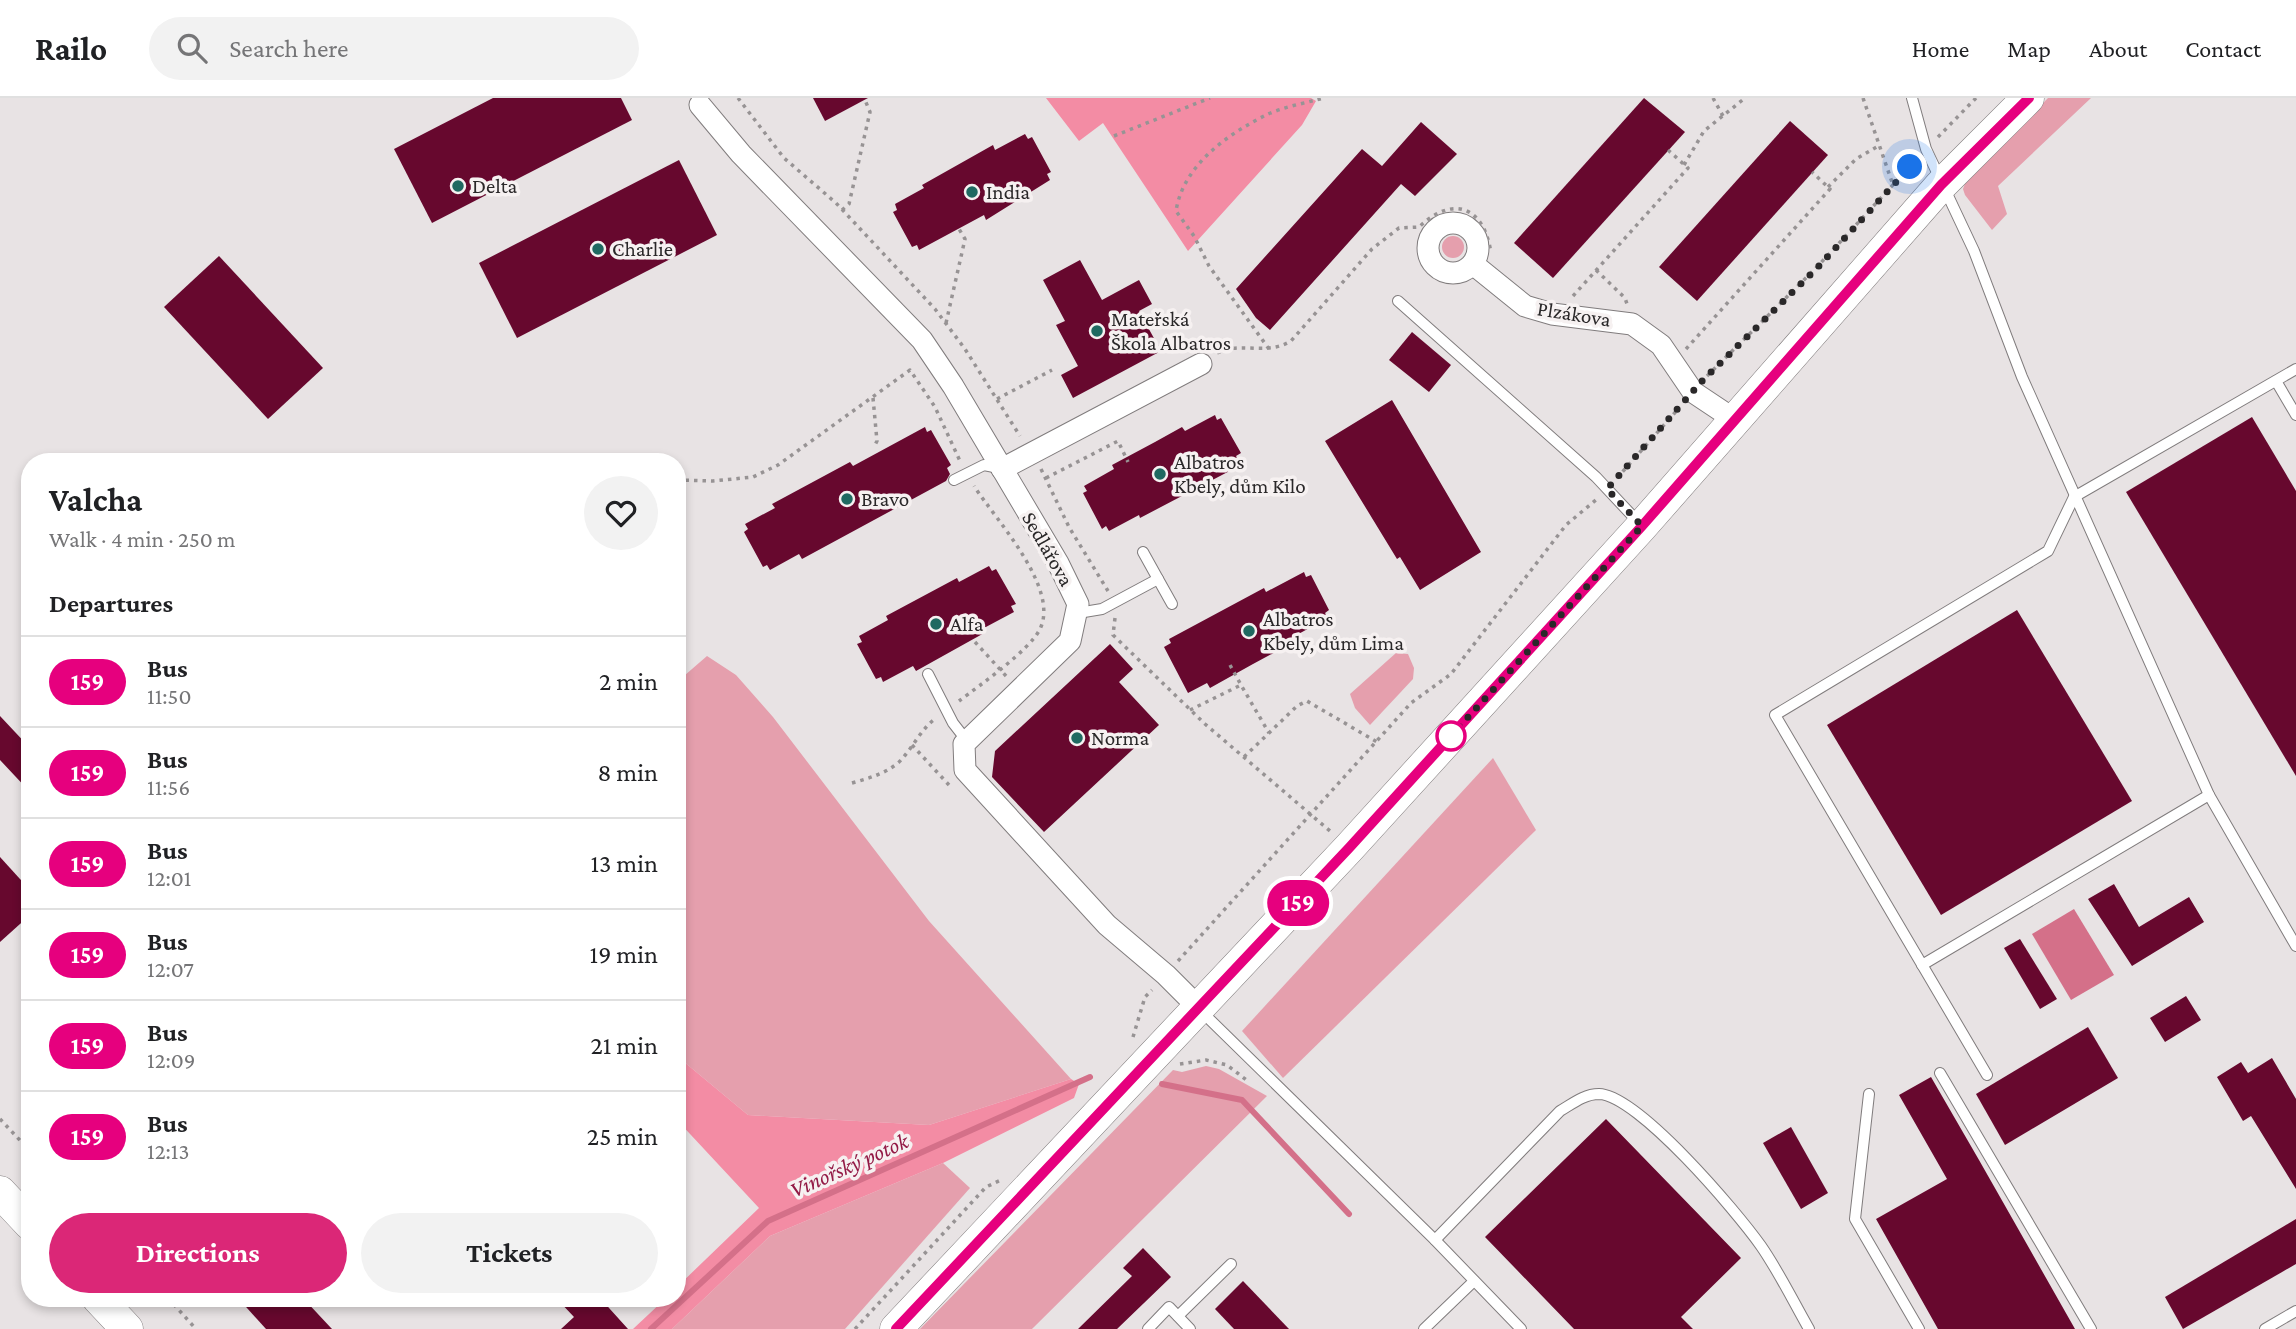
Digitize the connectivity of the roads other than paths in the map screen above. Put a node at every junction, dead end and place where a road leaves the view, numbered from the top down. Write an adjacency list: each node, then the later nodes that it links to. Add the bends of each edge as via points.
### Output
1 (1912, 98): 4 (lane)
2 (2028, 98): 4 (street)
3 (700, 105): 12 (street, Sedlářova, via 741,154 922,340)
4 (1941, 185): 11 (street); 14 (lane, via 1973,251)
5 (1482, 262): 11 (street, Plzákova, via 1525,306 1632,324 1661,345 1693,392)
6 (1398, 302): 15 (lane, via 1607,489)
7 (1201, 364): 12 (street)
8 (2296, 369): 9 (lane)
9 (2276, 381): 10 (lane); 14 (lane)
10 (2296, 415)
11 (1735, 421): 15 (street)
12 (1002, 469): 13 (lane, via 984,466); 19 (street, Sedlářova, via 1058,563 1078,604)
13 (954, 480)
14 (2074, 498): 22 (lane); 24 (lane, via 2048,551 1775,715)
15 (1642, 526): 25 (street)
16 (1143, 552): 17 (lane)
17 (1158, 579): 18 (lane); 19 (lane, via 1102,609)
18 (1172, 604)
19 (1077, 613): 21 (street, Sedlářova, via 1070,641)
20 (928, 674): 21 (lane)
21 (967, 740): 25 (street, via 962,756 976,785 1107,925)
22 (2209, 795): 23 (lane); 24 (lane)
23 (2296, 946)
24 (1922, 965): 27 (lane)
25 (1199, 1008): 31 (lane); 38 (street)
26 (1940, 1073): 45 (lane)
27 (1987, 1075)
28 (1868, 1094): 44 (lane, via 1855,1219)
29 (0, 1192): 30 (street)
30 (21, 1214)
31 (1435, 1240): 33 (lane); 43 (lane, via 1560,1111 1580,1098 1613,1097 1643,1116 1742,1220)
32 (1231, 1264): 36 (lane)
33 (1474, 1281): 41 (lane); 42 (lane)
34 (106, 1307): 37 (street)
35 (2296, 1311): 46 (lane)
36 (1178, 1316): 39 (lane, via 1169,1307); 40 (lane)
37 (127, 1329)
38 (896, 1329)
39 (1147, 1329)
40 (1190, 1329)
41 (1424, 1329)
42 (1521, 1329)
43 (1809, 1329)
44 (1919, 1329)
45 (2091, 1329)
46 (2265, 1329)

